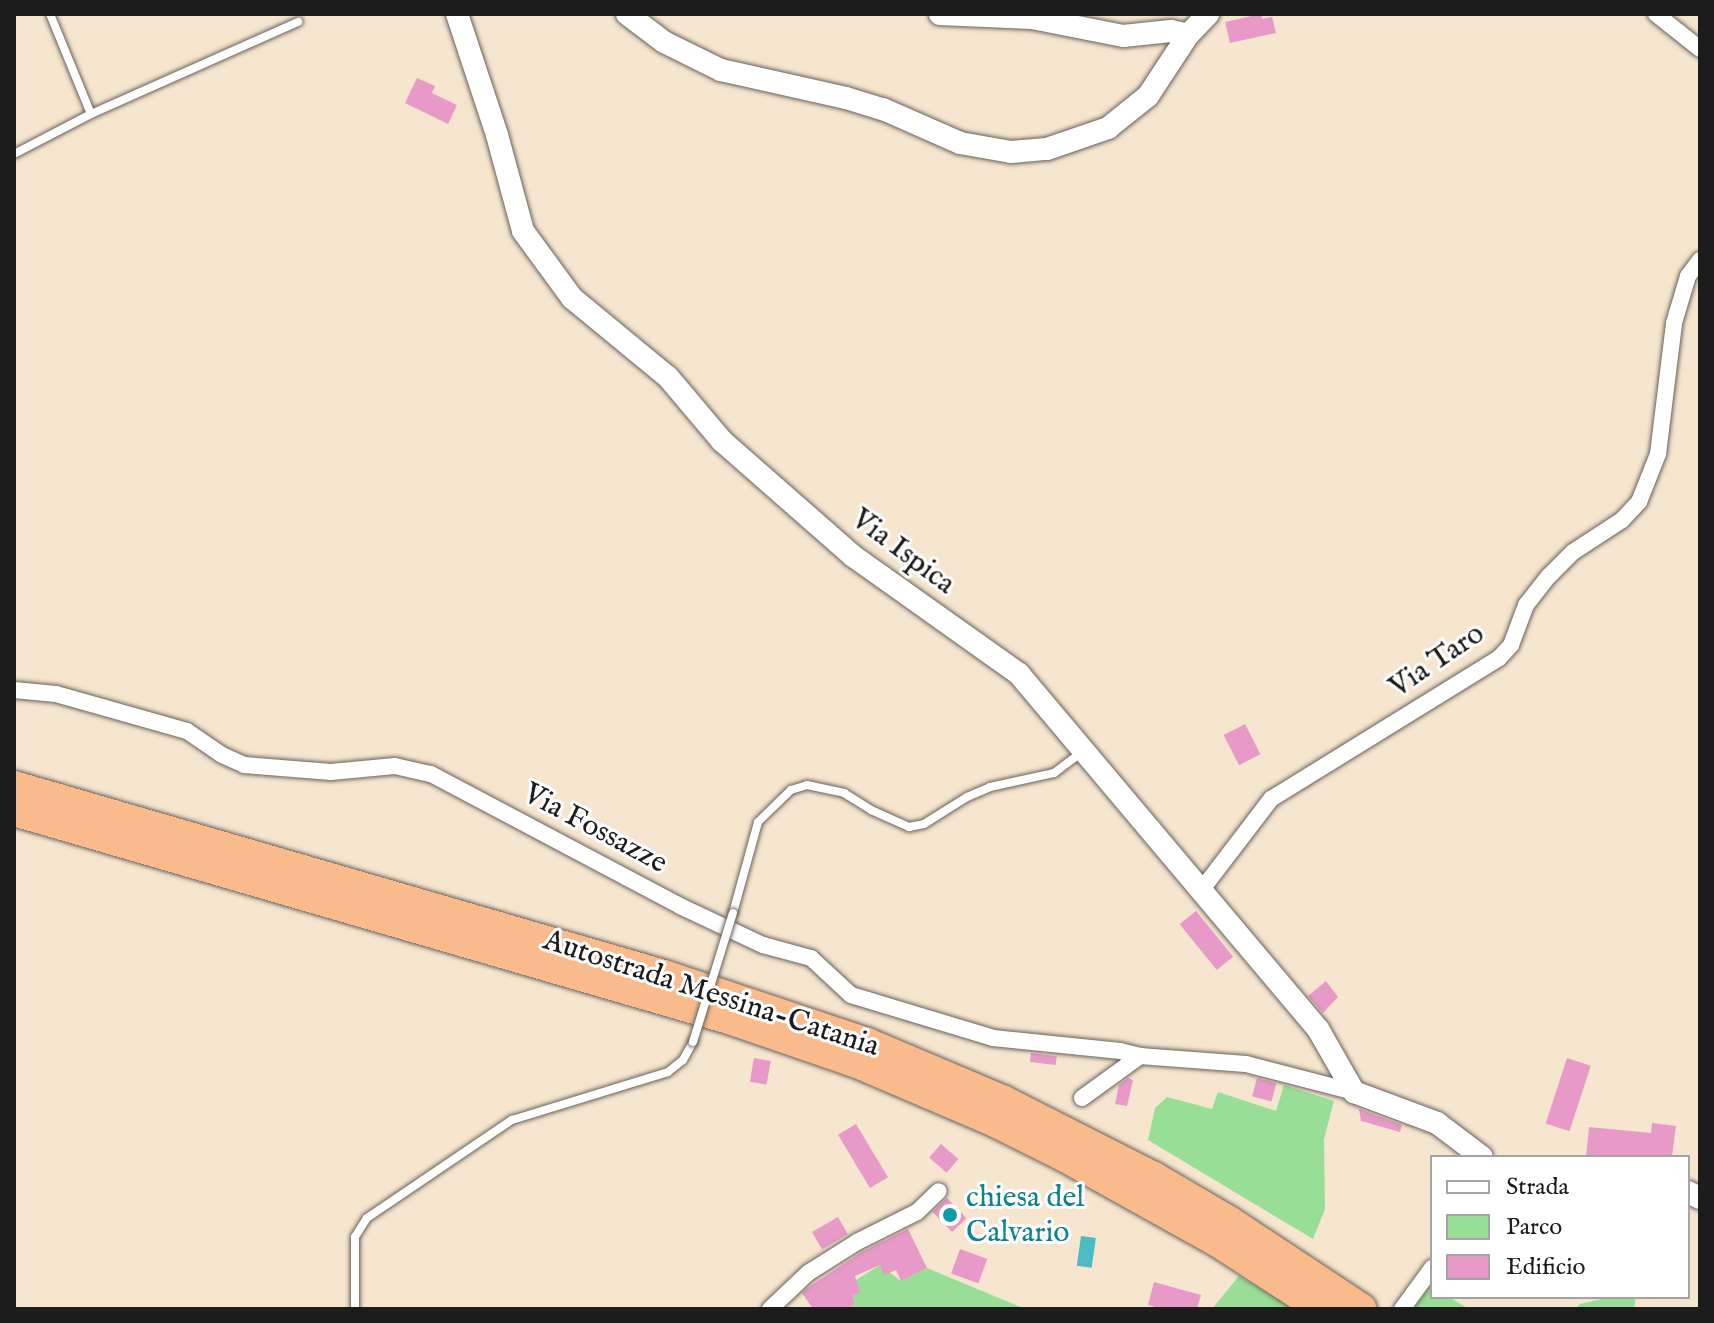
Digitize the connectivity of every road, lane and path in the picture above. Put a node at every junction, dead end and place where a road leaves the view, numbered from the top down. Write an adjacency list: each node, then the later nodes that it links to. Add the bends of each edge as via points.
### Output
1 (50, 14): 10 (lane)
2 (459, 14): 14 (street, Via Ispica, via 520,223 572,298 668,377 722,441 853,556 1019,674)
3 (627, 14): 8 (street, via 664,42 721,70 846,98 960,143 1011,152 1047,149 1108,128 1148,96)
4 (940, 14): 8 (street, via 1032,18 1123,36 1171,31)
5 (1208, 14): 8 (street)
6 (1656, 14): 9 (street)
7 (298, 22): 10 (lane)
8 (1188, 35)
9 (1700, 49)
10 (91, 114): 11 (lane)
11 (14, 154)
12 (1700, 260): 17 (street, Via Taro, via 1688,276 1674,323 1660,441 1639,502 1549,576 1526,605 1511,645 1499,658 1271,799)
13 (14, 690): 18 (street, Via Fossazze, via 56,694 174,727 244,765 331,772 395,766 431,774 680,906 763,945 811,958 851,995 993,1038)
14 (1082, 752): 17 (street, Via Ispica); 24 (lane, bridge, via 1054,773 990,787 909,827 844,793 807,785 791,790 758,822 693,1042 683,1060 668,1072 512,1120 367,1218 355,1237)
15 (14, 786): 27 (highway, Autostrada Messina-Catania, via 667,976 867,1043 1004,1101 1154,1177)
16 (14, 811): 26 (highway, Autostrada Messina-Catania, via 729,1019 857,1063 1065,1157 1218,1242)
17 (1203, 888): 19 (street, Via Ispica, via 1318,1029)
18 (1140, 1056): 19 (street, via 1246,1064); 20 (street)
19 (1354, 1092): 21 (street, via 1437,1123)
20 (1082, 1098)
21 (1479, 1155)
22 (939, 1191): 25 (street, via 917,1212 818,1265)
23 (1430, 1271): 28 (street)
24 (355, 1309)
25 (770, 1309)
26 (1321, 1309)
27 (1362, 1309)
28 (1402, 1309)

